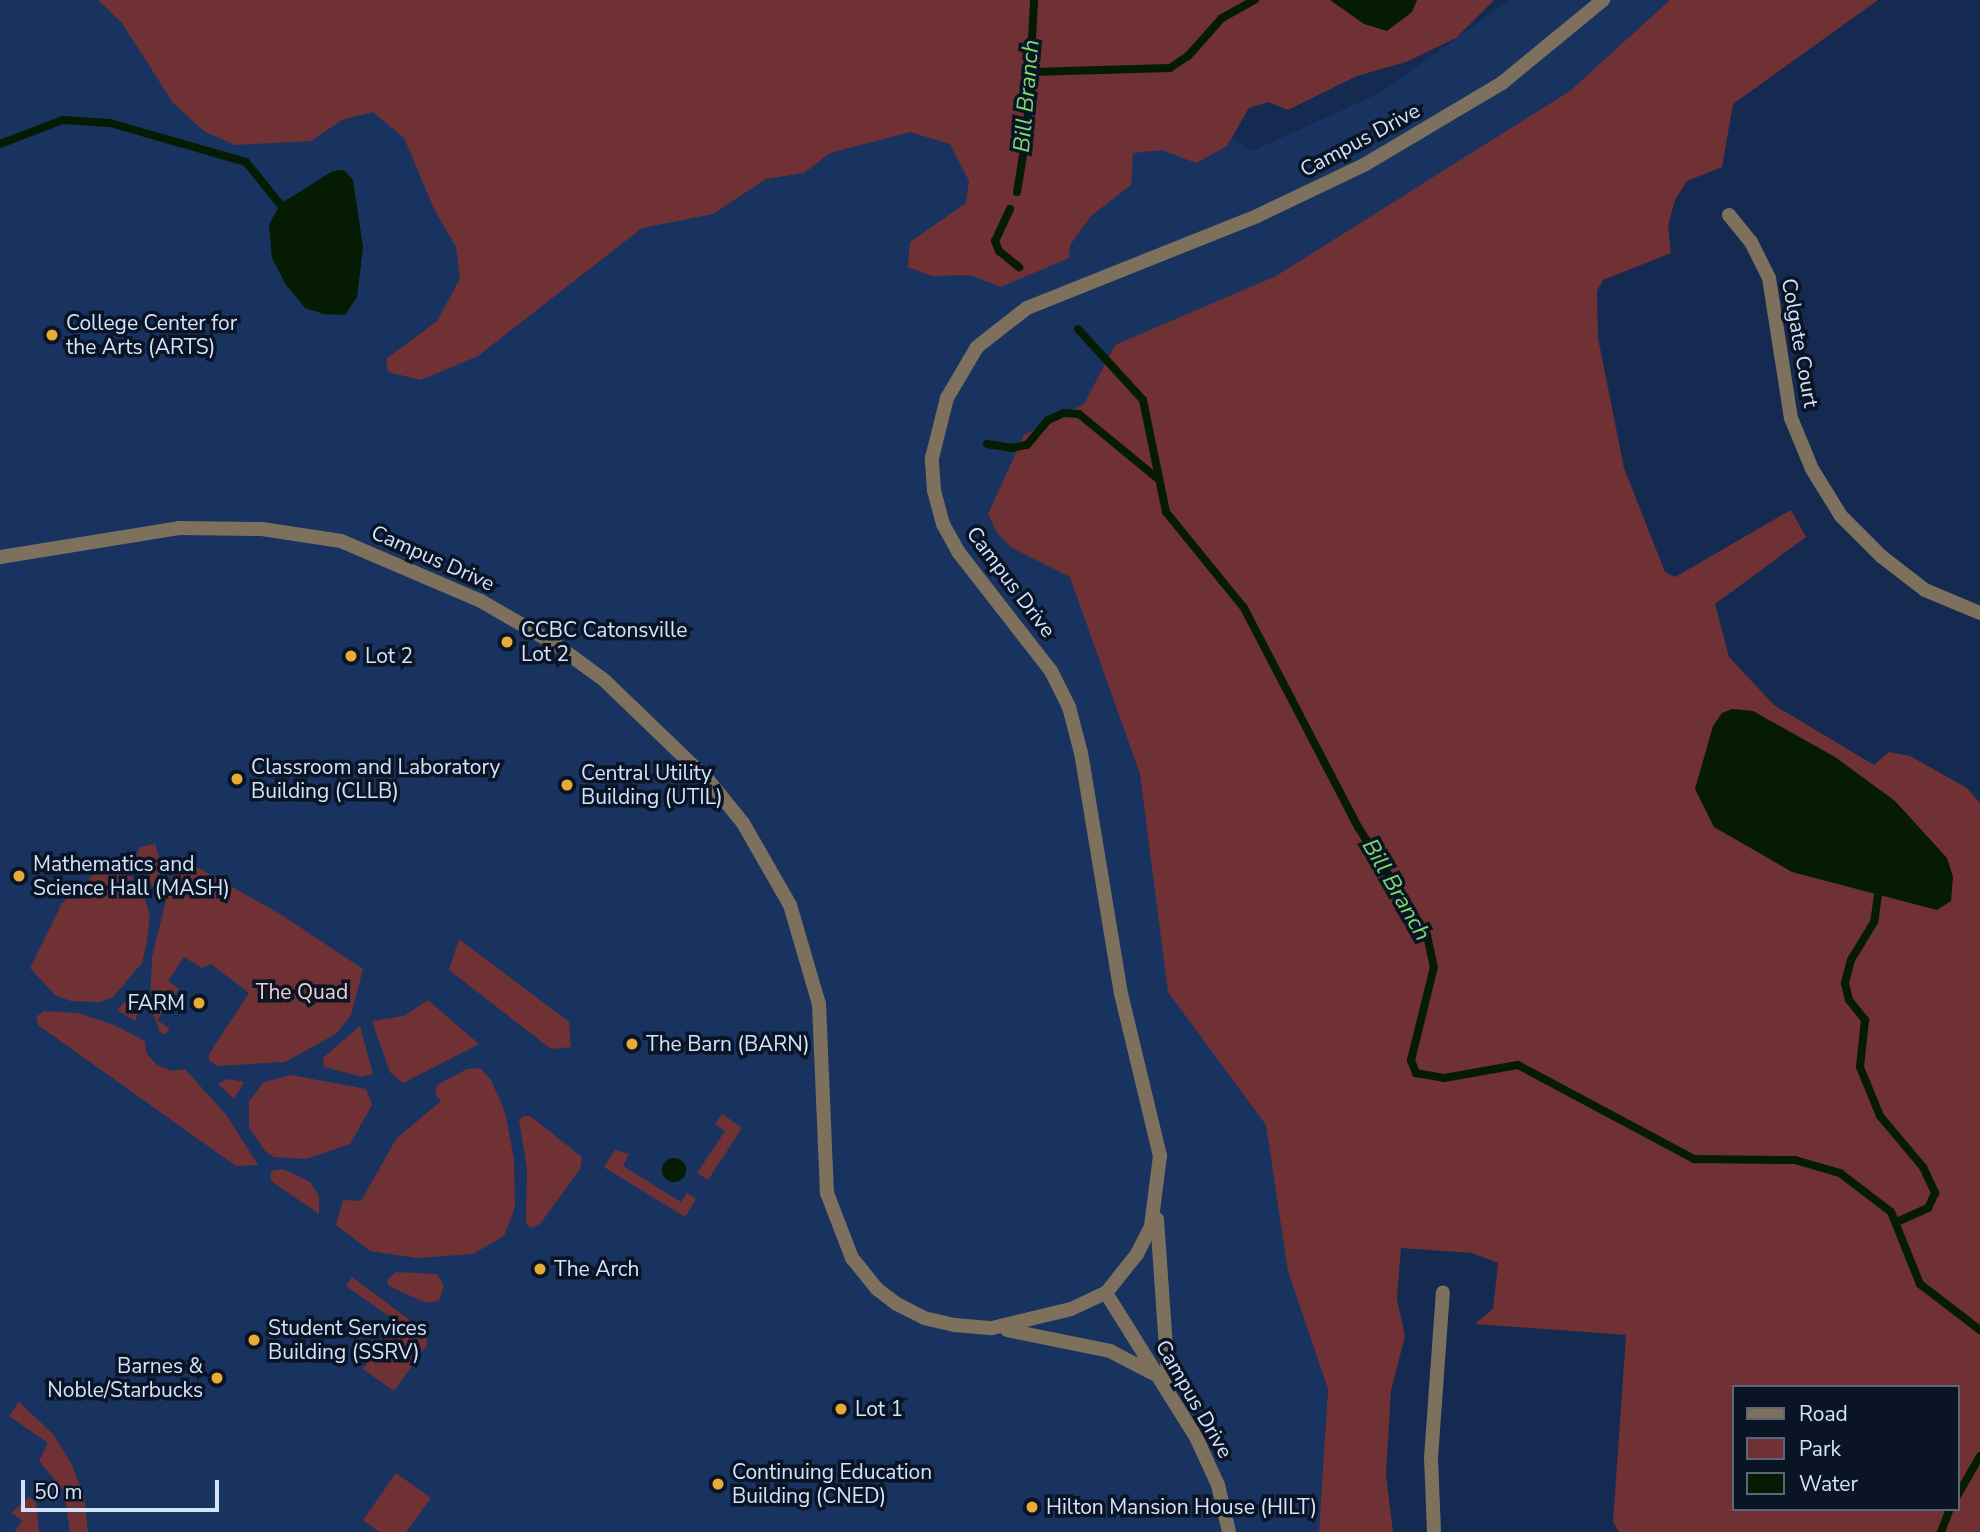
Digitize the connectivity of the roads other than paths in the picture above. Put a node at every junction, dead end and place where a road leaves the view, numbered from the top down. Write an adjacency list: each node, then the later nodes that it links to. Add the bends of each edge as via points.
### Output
1 (1604, 0): 5 (street, Campus Drive, via 1502,83 1364,165 1256,216 1027,308 977,347 947,398 932,458 943,524 959,553 1051,671 1069,707 1081,753 1121,994 1160,1156)
2 (1729, 215): 4 (street, Colgate Court, via 1751,242 1769,278 1791,418 1812,469 1841,516 1881,556 1925,590)
3 (0, 557): 8 (street, Campus Drive, via 179,528 262,529 341,541 481,600 523,623 604,680 708,780 749,833 790,905 819,1004 827,1193 852,1258 877,1289 924,1318)
4 (1980, 613)
5 (1157, 1200): 7 (street, Campus Drive, via 1137,1254); 10 (street, via 1158,1278)
6 (1443, 1292): 12 (street, via 1431,1458)
7 (1106, 1293): 8 (street, Campus Drive, via 1032,1322); 9 (street, Campus Drive)
8 (992, 1328): 9 (street, via 1101,1348)
9 (1158, 1377): 10 (street, Campus Drive)
10 (1169, 1392): 11 (street, Campus Drive, via 1218,1485)
11 (1229, 1532)
12 (1434, 1532)

